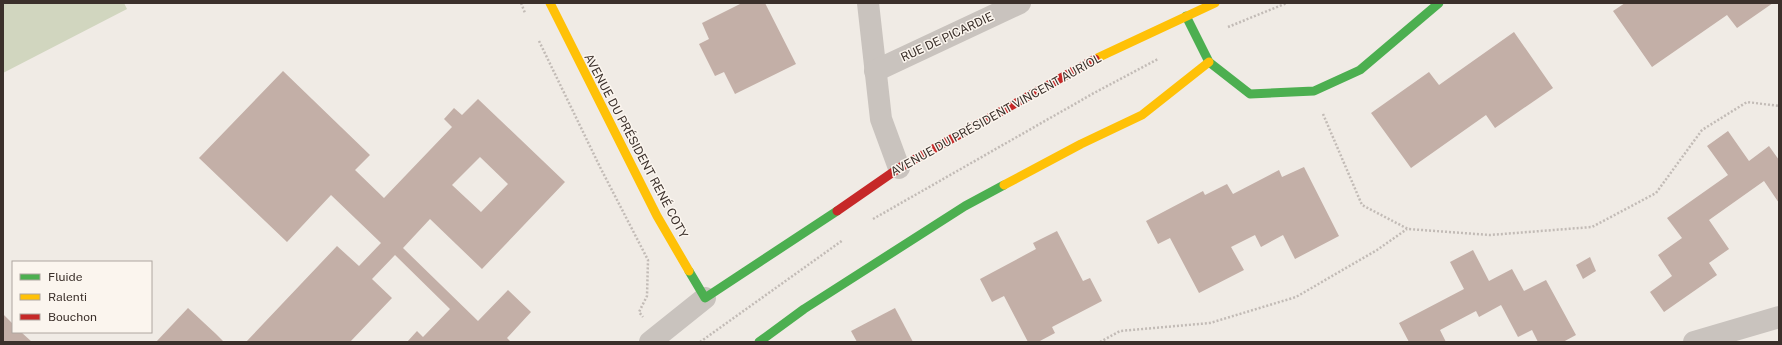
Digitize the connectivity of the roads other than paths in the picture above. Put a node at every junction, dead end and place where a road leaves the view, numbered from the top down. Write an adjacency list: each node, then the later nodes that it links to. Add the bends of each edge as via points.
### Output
1 (550, 3): 10 (street, AVENUE DU PRÉSIDENT RENÉ COTY, via 657,216)
2 (868, 3): 8 (street)
3 (1020, 3): 8 (street, RUE DE PICARDIE)
4 (1215, 3): 6 (street, AVENUE DU PRÉSIDENT VINCENT AURIOL)
5 (1439, 3): 7 (street, via 1360,70 1314,91 1250,94)
6 (1186, 16): 7 (street); 9 (street, AVENUE DU PRÉSIDENT VINCENT AURIOL, via 1105,54)
7 (1209, 62): 13 (street, via 1142,115 1081,144 965,206 804,309)
8 (874, 71): 9 (street, via 881,119)
9 (898, 168): 10 (street, AVENUE DU PRÉSIDENT VINCENT AURIOL, via 810,230)
10 (705, 298): 12 (street, AVENUE DU PRÉSIDENT VINCENT AURIOL)
11 (1779, 317): 14 (street)
12 (653, 339)
13 (759, 342)
14 (1694, 342)

